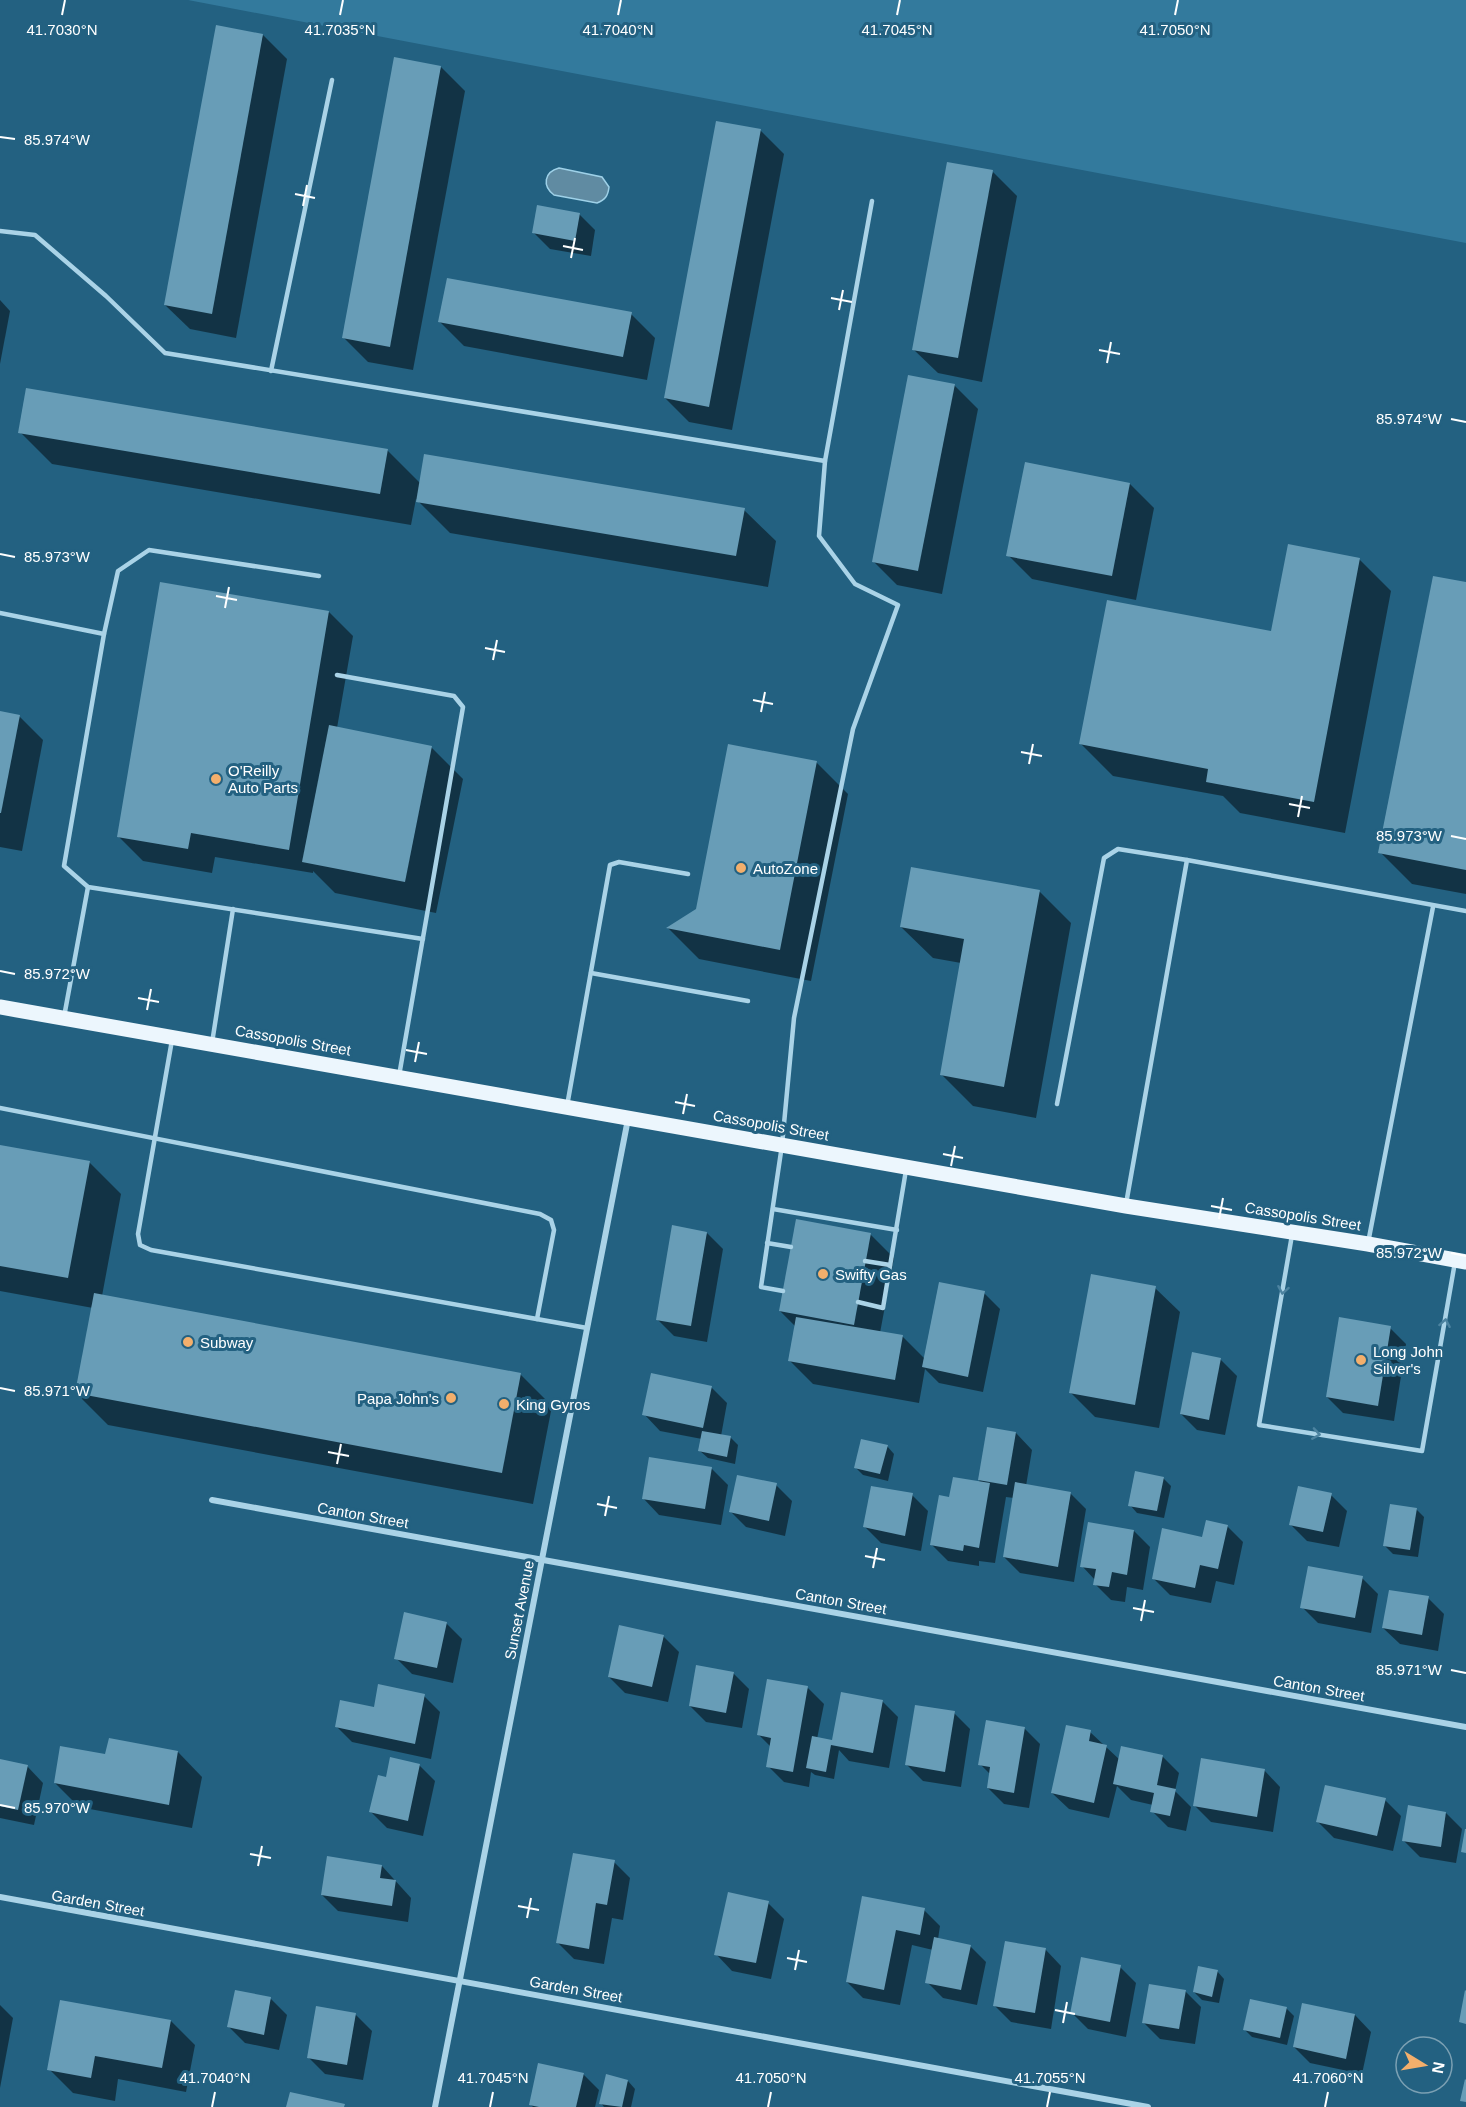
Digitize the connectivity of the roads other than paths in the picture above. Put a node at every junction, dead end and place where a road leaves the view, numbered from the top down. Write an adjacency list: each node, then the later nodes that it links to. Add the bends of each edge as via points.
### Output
1 (332, 80): 4 (lane)
2 (872, 201): 5 (lane)
3 (0, 231): 4 (lane, via 35,235 165,353)
4 (271, 371): 5 (lane)
5 (825, 461): 29 (lane, via 819,537 855,584 898,605 853,729 794,1018)
6 (319, 576): 8 (lane, via 148,550 118,571)
7 (0, 613): 8 (lane)
8 (105, 634): 12 (lane, via 64,866)
9 (337, 675): 16 (lane, via 454,696 463,707)
10 (1187, 860): 13 (lane); 24 (lane, via 1118,849 1104,858); 31 (lane)
11 (688, 874): 17 (lane, via 619,862 610,866)
12 (88, 886): 14 (lane); 20 (lane)
13 (1433, 907): 15 (lane); 36 (lane)
14 (233, 909): 16 (lane); 22 (lane)
15 (1466, 912)
16 (423, 939): 23 (lane)
17 (591, 973): 18 (lane); 25 (lane)
18 (748, 1001)
19 (0, 1007): 20 (main road, Cassopolis Street)
20 (64, 1018): 21 (main road, Cassopolis Street)
21 (172, 1037): 22 (main road, Cassopolis Street); 28 (lane)
22 (212, 1044): 23 (main road, Cassopolis Street)
23 (398, 1077): 25 (main road, Cassopolis Street)
24 (1057, 1104)
25 (567, 1107): 27 (main road, Cassopolis Street)
26 (0, 1108): 28 (lane)
27 (628, 1118): 29 (main road, Cassopolis Street); 44 (street, Sunset Avenue)
28 (155, 1138): 43 (lane, via 540,1214 551,1220 554,1230); 43 (lane, via 138,1234 140,1245)
29 (782, 1145): 30 (main road, Cassopolis Street); 32 (lane)
30 (906, 1167): 31 (main road, Cassopolis Street); 33 (lane)
31 (1126, 1206): 34 (main road, Cassopolis Street)
32 (773, 1209): 33 (lane); 35 (lane)
33 (897, 1230): 40 (lane)
34 (1293, 1233): 36 (main road, Cassopolis Street); 39 (lane, one-way to 39, via 1259,1425 1422,1451)
35 (767, 1243): 37 (lane); 41 (lane, via 761,1287)
36 (1368, 1244): 39 (main road, Cassopolis Street)
37 (791, 1247)
38 (866, 1261): 40 (lane)
39 (1461, 1261)
40 (890, 1265): 42 (lane, via 883,1308)
41 (783, 1291)
42 (858, 1302)
43 (537, 1319): 44 (lane)
44 (587, 1328): 46 (street, Sunset Avenue)
45 (212, 1500): 46 (street, Canton Street)
46 (542, 1559): 47 (street, Canton Street); 49 (street, Sunset Avenue)
47 (1466, 1727)
48 (0, 1897): 49 (street, Garden Street)
49 (460, 1980): 50 (street, Sunset Avenue); 51 (street, Garden Street)
50 (435, 2107)
51 (1148, 2107)

